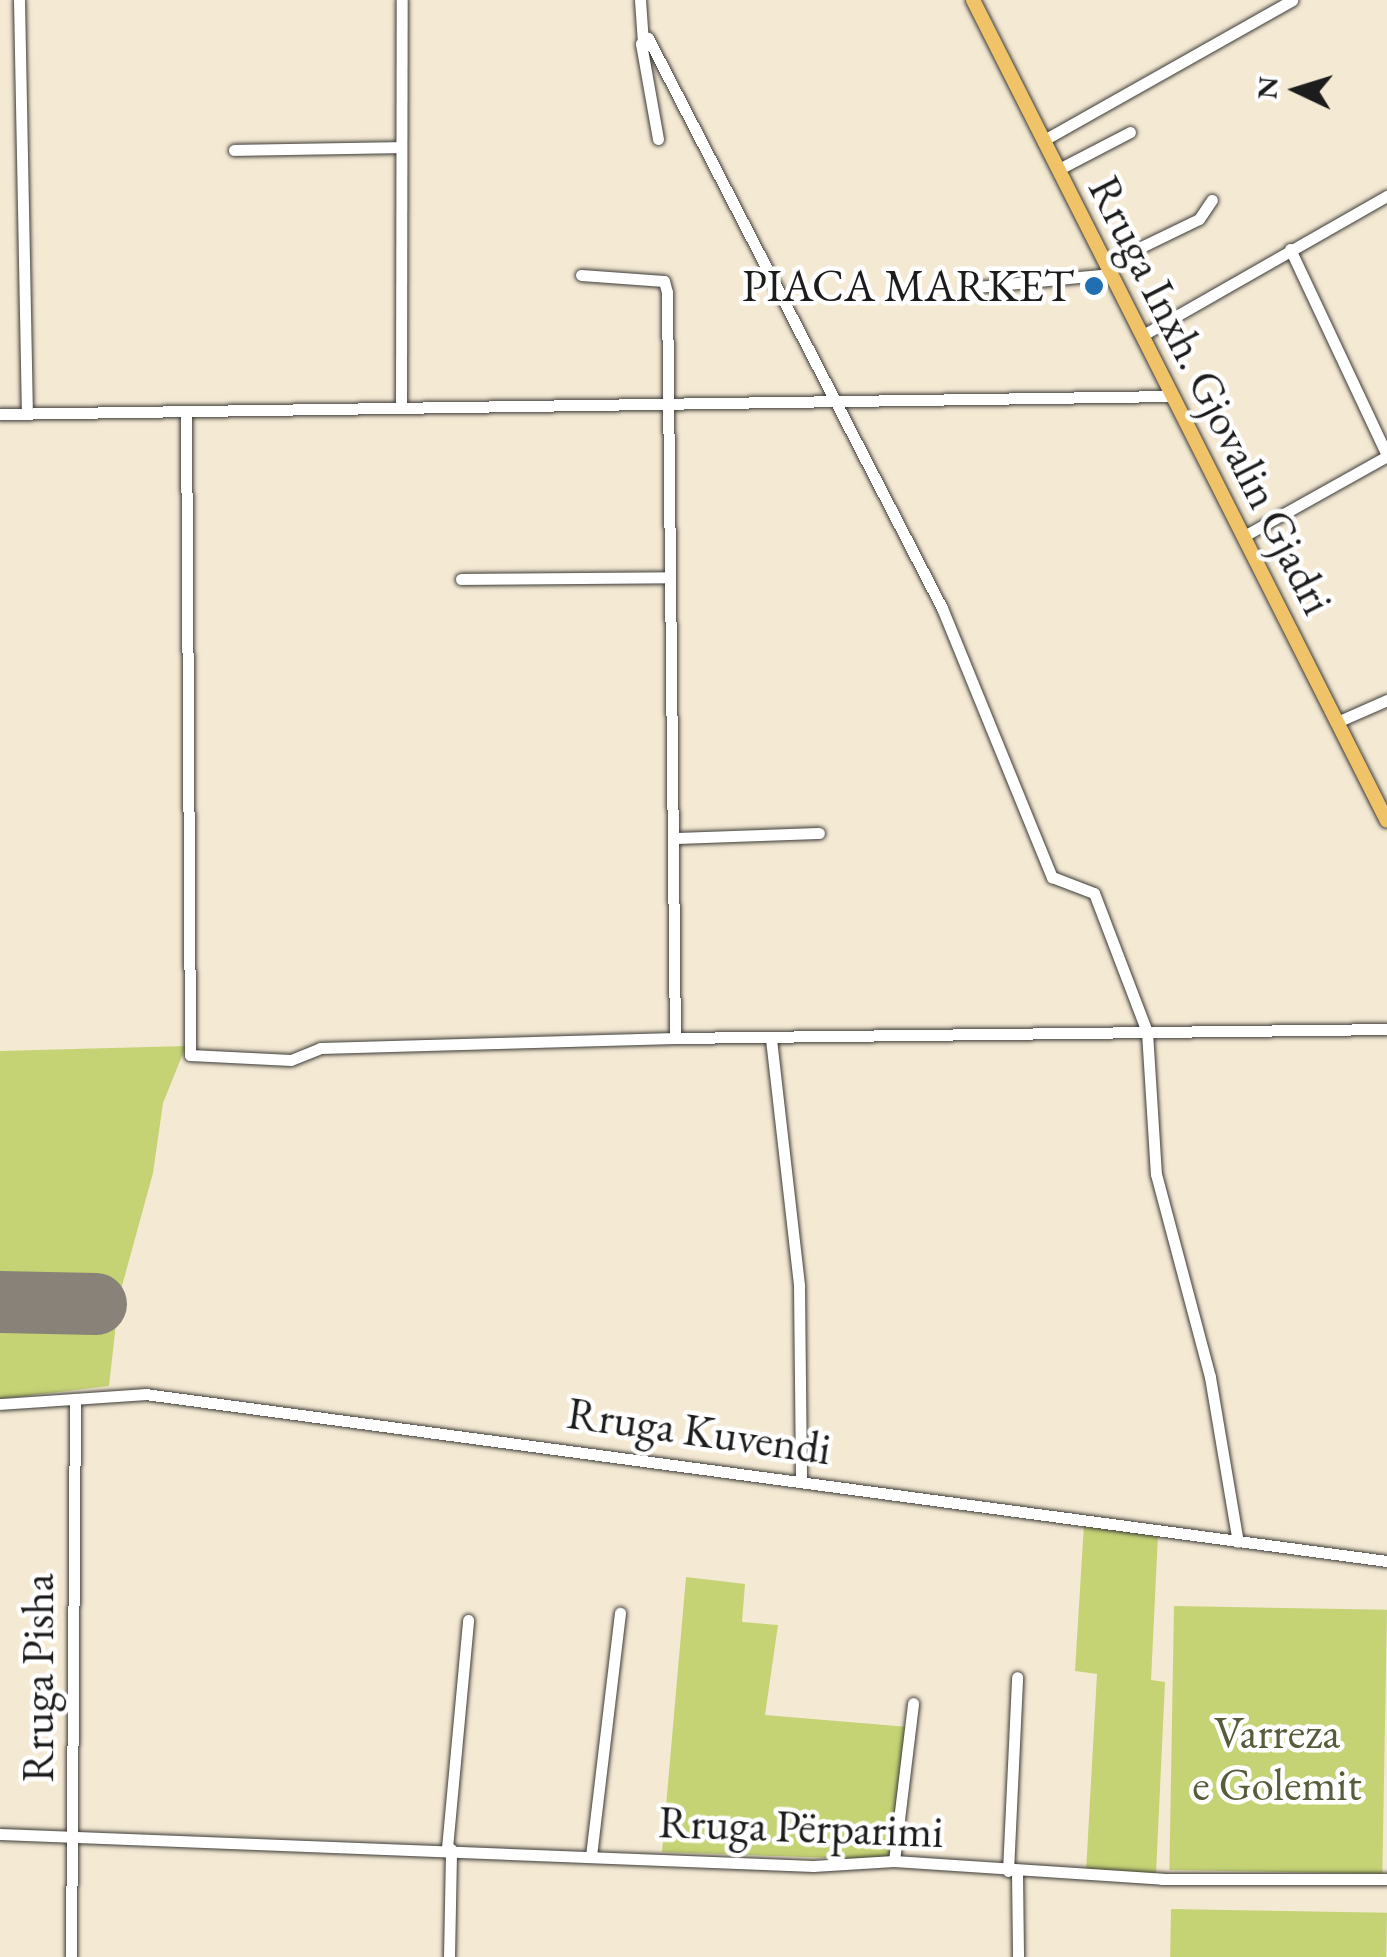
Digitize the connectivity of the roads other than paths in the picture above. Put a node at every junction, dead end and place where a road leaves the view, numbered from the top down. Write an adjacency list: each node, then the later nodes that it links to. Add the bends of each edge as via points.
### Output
1 (19, 0): 26 (street)
2 (402, 0): 10 (street)
3 (640, 0): 6 (street)
4 (974, 0): 9 (main road, Rruga Inxh. Gjovalin Gjadri)
5 (1292, 0): 9 (street)
6 (643, 39): 8 (street); 21 (street, via 653,43)
7 (1130, 132): 12 (street)
8 (658, 139)
9 (1044, 140): 12 (main road, Rruga Inxh. Gjovalin Gjadri)
10 (400, 148): 11 (street); 23 (street)
11 (234, 150)
12 (1058, 169): 16 (main road, Rruga Inxh. Gjovalin Gjadri)
13 (1387, 196): 15 (street)
14 (1212, 200): 16 (street, via 1199,219)
15 (1290, 249): 19 (street); 27 (street)
16 (1108, 269): 18 (street); 19 (main road, Rruga Inxh. Gjovalin Gjadri)
17 (581, 275): 22 (street, via 664,282)
18 (968, 288)
19 (1142, 336): 20 (main road, Rruga Inxh. Gjovalin Gjadri)
20 (1173, 396): 21 (street); 28 (main road, Rruga Inxh. Gjovalin Gjadri)
21 (834, 403): 22 (street); 37 (street, via 942,608 1052,877 1094,893)
22 (669, 406): 23 (street); 29 (street)
23 (400, 408): 24 (street)
24 (186, 411): 26 (street); 38 (street, via 190,1055 291,1060 320,1048)
25 (0, 414): 26 (street)
26 (28, 414)
27 (1387, 456): 28 (street)
28 (1244, 536): 32 (main road, Rruga Inxh. Gjovalin Gjadri)
29 (670, 577): 30 (street); 35 (street)
30 (461, 579)
31 (1387, 700): 32 (street)
32 (1337, 722): 33 (main road, Rruga Inxh. Gjovalin Gjadri)
33 (1387, 821)
34 (819, 833): 35 (street)
35 (675, 838): 38 (street)
36 (1387, 1029): 37 (street)
37 (1146, 1032): 39 (street); 43 (street, via 1156,1174 1210,1377)
38 (675, 1038): 39 (street)
39 (771, 1039): 42 (street, via 800,1300)
40 (74, 1399): 41 (street, Rruga Kuvendi); 42 (street, Rruga Kuvendi, via 145,1394); 50 (street, Rruga Pisha)
41 (0, 1404)
42 (802, 1480): 43 (street, Rruga Kuvendi)
43 (1238, 1542): 44 (street, Rruga Kuvendi)
44 (1387, 1561)
45 (620, 1613): 52 (street, Rruga Përparimi)
46 (468, 1620): 51 (street)
47 (1017, 1677): 54 (street, Rruga Përparimi)
48 (913, 1703): 53 (street)
49 (0, 1834): 50 (street, Rruga Përparimi)
50 (72, 1839): 51 (street, Rruga Përparimi); 56 (street, Rruga Pisha)
51 (449, 1848): 52 (street, Rruga Përparimi); 57 (street)
52 (591, 1856): 53 (street, Rruga Përparimi, via 813,1866)
53 (894, 1861): 54 (street, Rruga Përparimi)
54 (1013, 1871): 55 (street, Rruga Përparimi); 58 (street)
55 (1387, 1880)
56 (71, 1957)
57 (450, 1957)
58 (1018, 1957)

